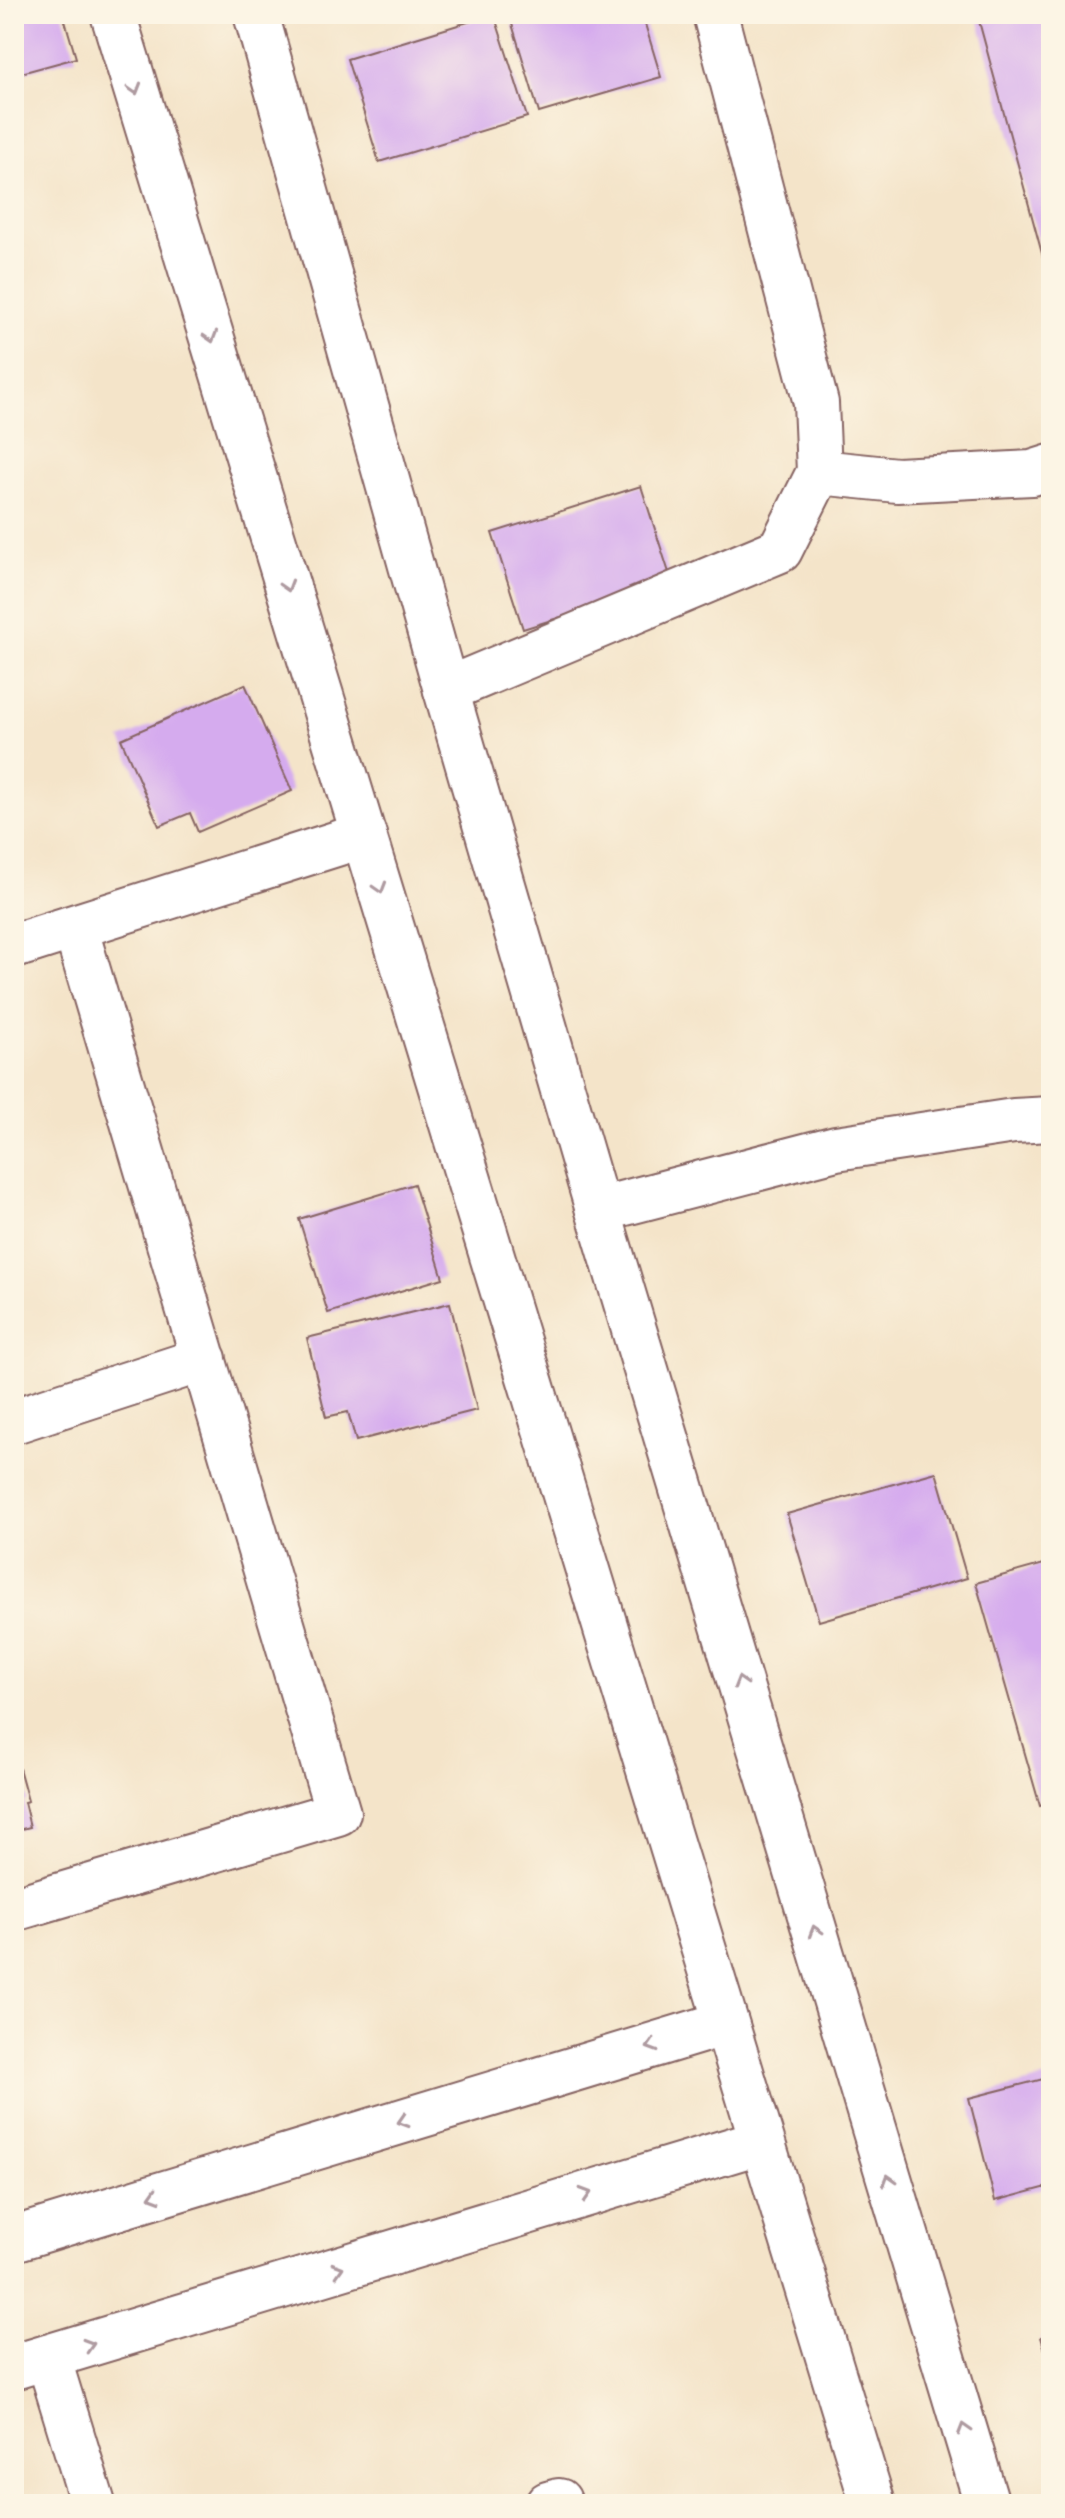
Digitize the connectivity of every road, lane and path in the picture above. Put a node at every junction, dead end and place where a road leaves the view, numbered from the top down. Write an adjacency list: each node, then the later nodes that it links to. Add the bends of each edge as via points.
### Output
1 (113, 14): 7 (street, one-way to 7)
2 (256, 14): 6 (street)
3 (715, 14): 5 (street, via 816,403)
4 (1051, 467): 5 (street, via 1032,473 897,480)
5 (819, 472): 6 (street, via 780,550)
6 (446, 690): 11 (street)
7 (364, 835): 8 (street); 15 (street, one-way to 15)
8 (75, 927): 9 (street); 12 (street)
9 (14, 946)
10 (1051, 1119): 11 (street, via 836,1148)
11 (598, 1210): 23 (street, one-way to 11)
12 (204, 1359): 13 (street); 14 (street, via 338,1813)
13 (14, 1421)
14 (14, 1909)
15 (726, 2023): 16 (street); 17 (street, one-way to 17)
16 (762, 2141): 18 (street, one-way to 16); 22 (street)
17 (14, 2239)
18 (31, 2362): 19 (street)
19 (93, 2504)
20 (548, 2504): 21 (street)
21 (560, 2504)
22 (873, 2504)
23 (987, 2504)

